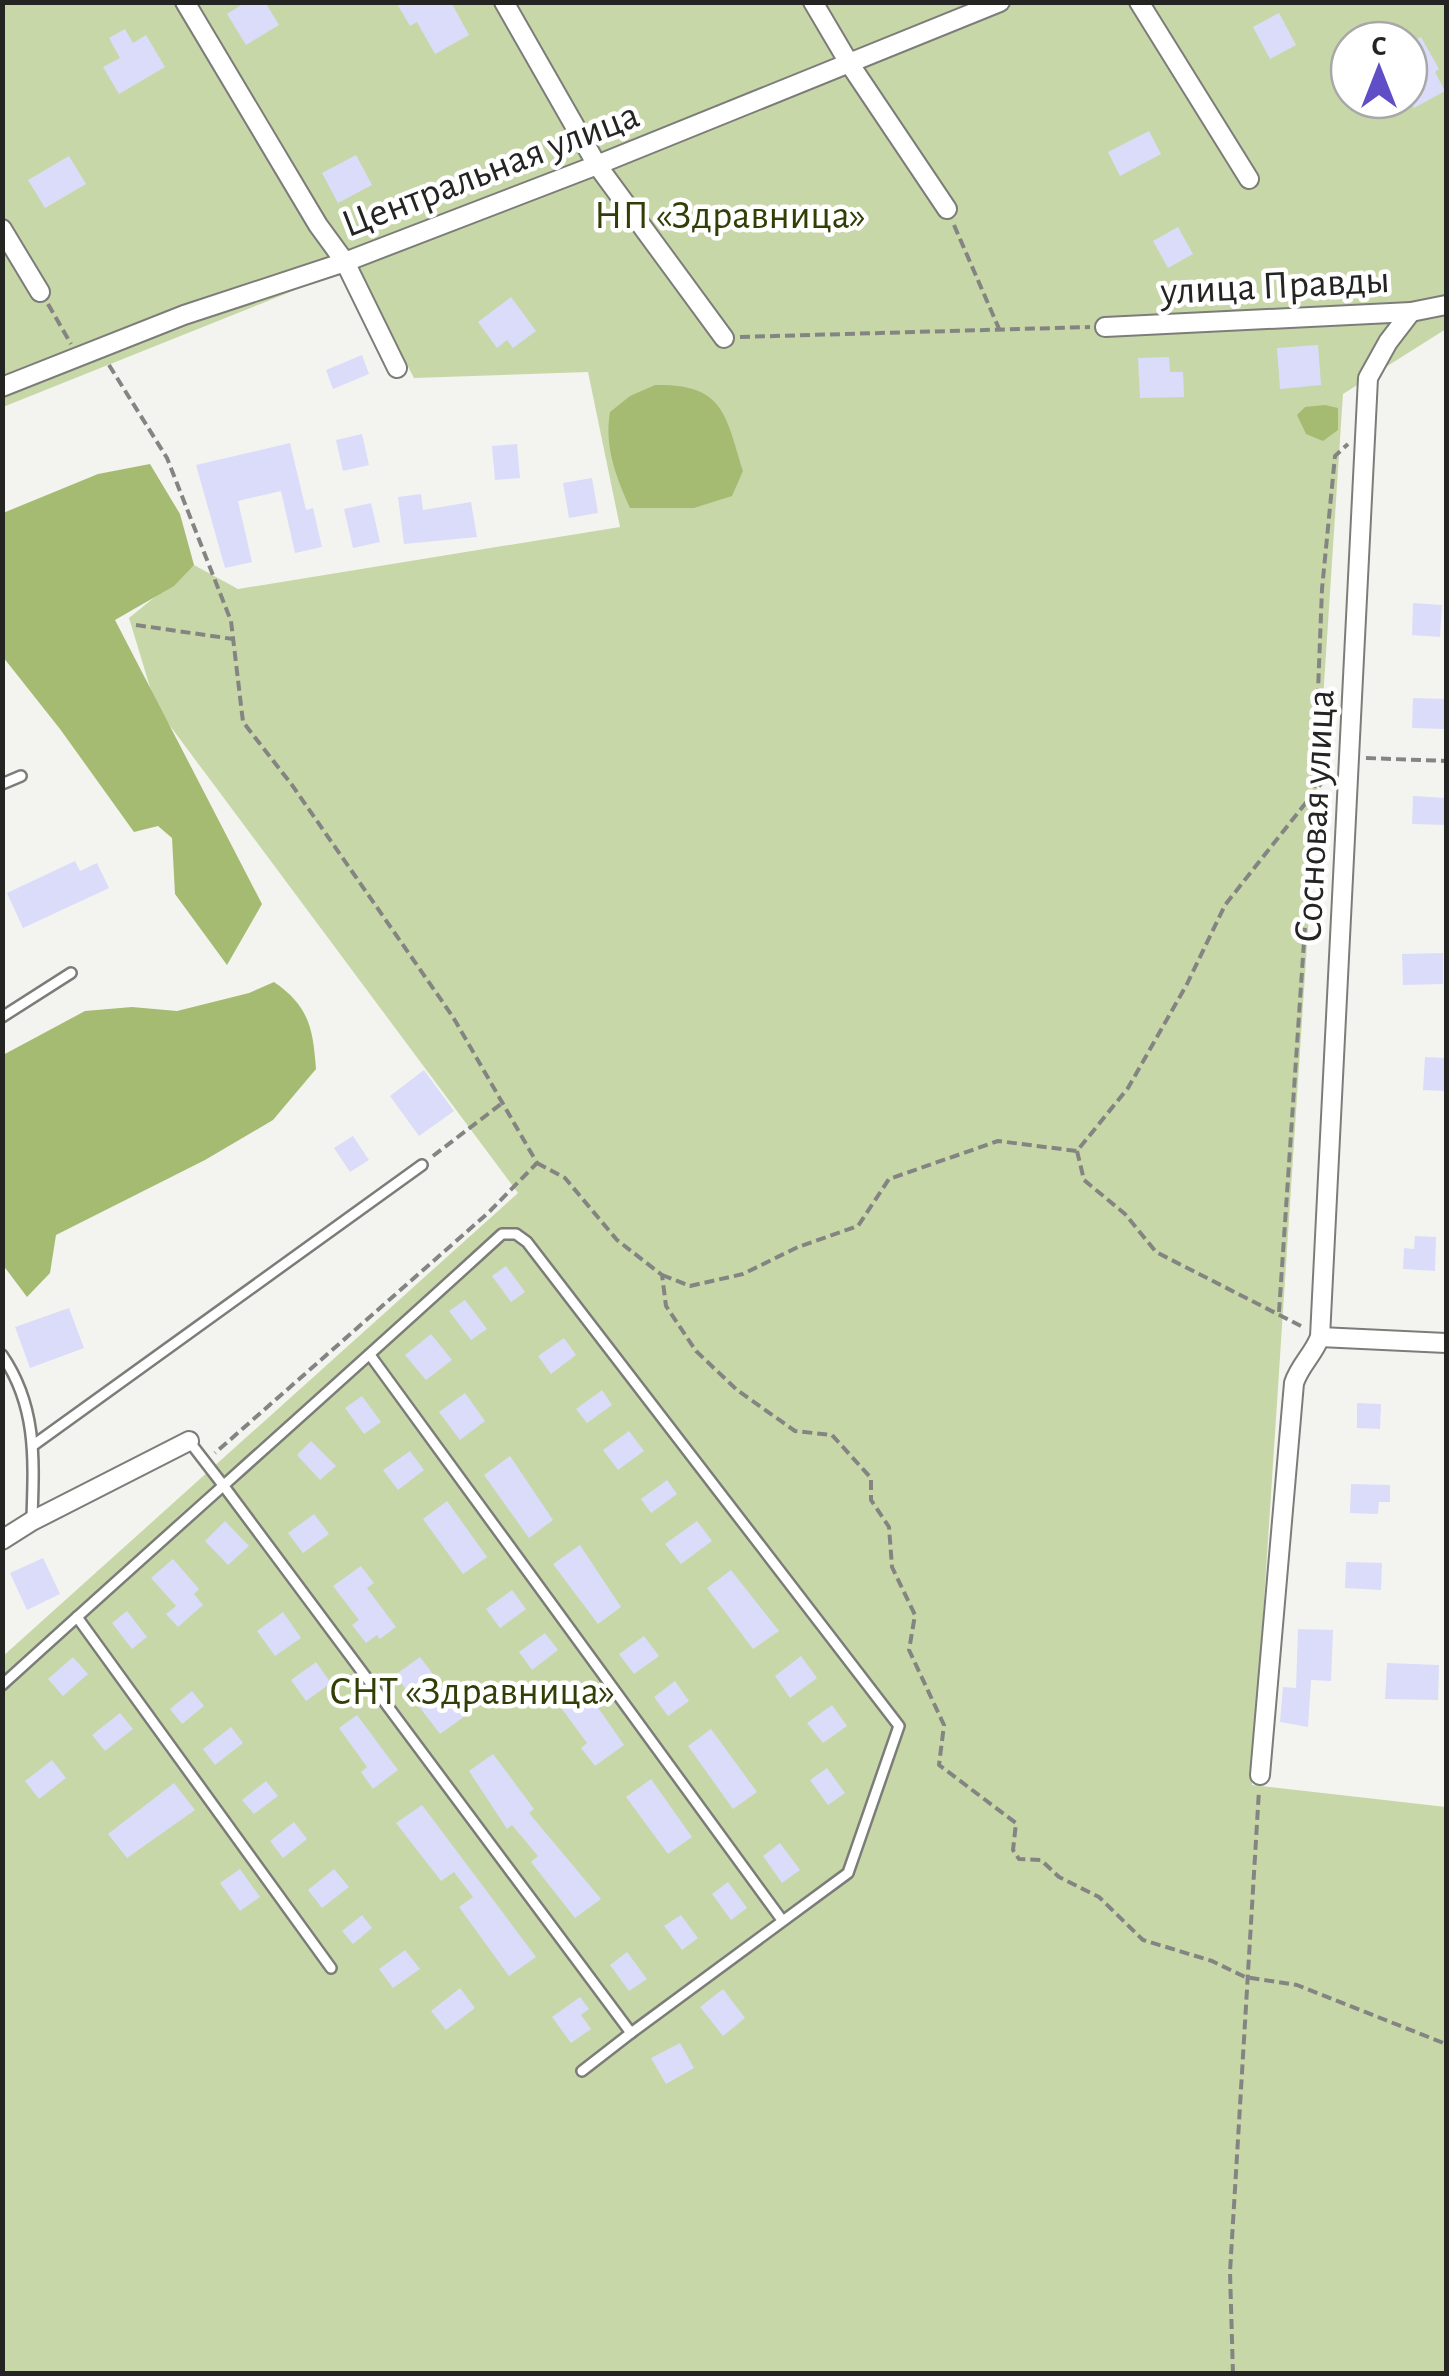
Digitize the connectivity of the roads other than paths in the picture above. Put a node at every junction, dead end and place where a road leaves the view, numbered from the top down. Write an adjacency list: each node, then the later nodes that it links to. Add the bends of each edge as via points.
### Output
1 (185, 2): 11 (street)
2 (504, 2): 7 (street)
3 (813, 2): 6 (street)
4 (1000, 2): 6 (street, Центральная улица)
5 (1139, 2): 8 (street)
6 (849, 63): 7 (street, Центральная улица); 9 (street)
7 (598, 165): 11 (street, Центральная улица); 16 (street)
8 (1250, 179)
9 (948, 210)
10 (2, 228): 12 (street)
11 (345, 262): 17 (street); 18 (street, Центральная улица, via 184,315)
12 (40, 292)
13 (1446, 305): 14 (street, улица Правды)
14 (1411, 312): 15 (street, улица Правды); 24 (street, Сосновая улица, via 1368,378)
15 (1105, 327)
16 (724, 338)
17 (397, 368)
18 (2, 387)
19 (20, 776): 20 (lane)
20 (2, 784)
21 (71, 973): 22 (lane)
22 (2, 1018)
23 (422, 1165): 29 (lane)
24 (1320, 1337): 25 (street); 35 (street, via 1294,1383)
25 (1446, 1342)
26 (2, 1354): 29 (lane, via 16,1374)
27 (370, 1355): 30 (lane); 36 (lane); 36 (lane, via 502,1234 528,1242 899,1726 848,1873)
28 (189, 1440): 30 (lane); 31 (street)
29 (35, 1444): 31 (lane)
30 (223, 1485): 33 (lane); 38 (lane)
31 (32, 1521): 32 (street)
32 (2, 1540)
33 (77, 1617): 34 (lane); 37 (lane)
34 (2, 1685)
35 (1260, 1775)
36 (782, 1920): 38 (lane)
37 (331, 1968)
38 (631, 2033): 39 (lane)
39 (582, 2071)

